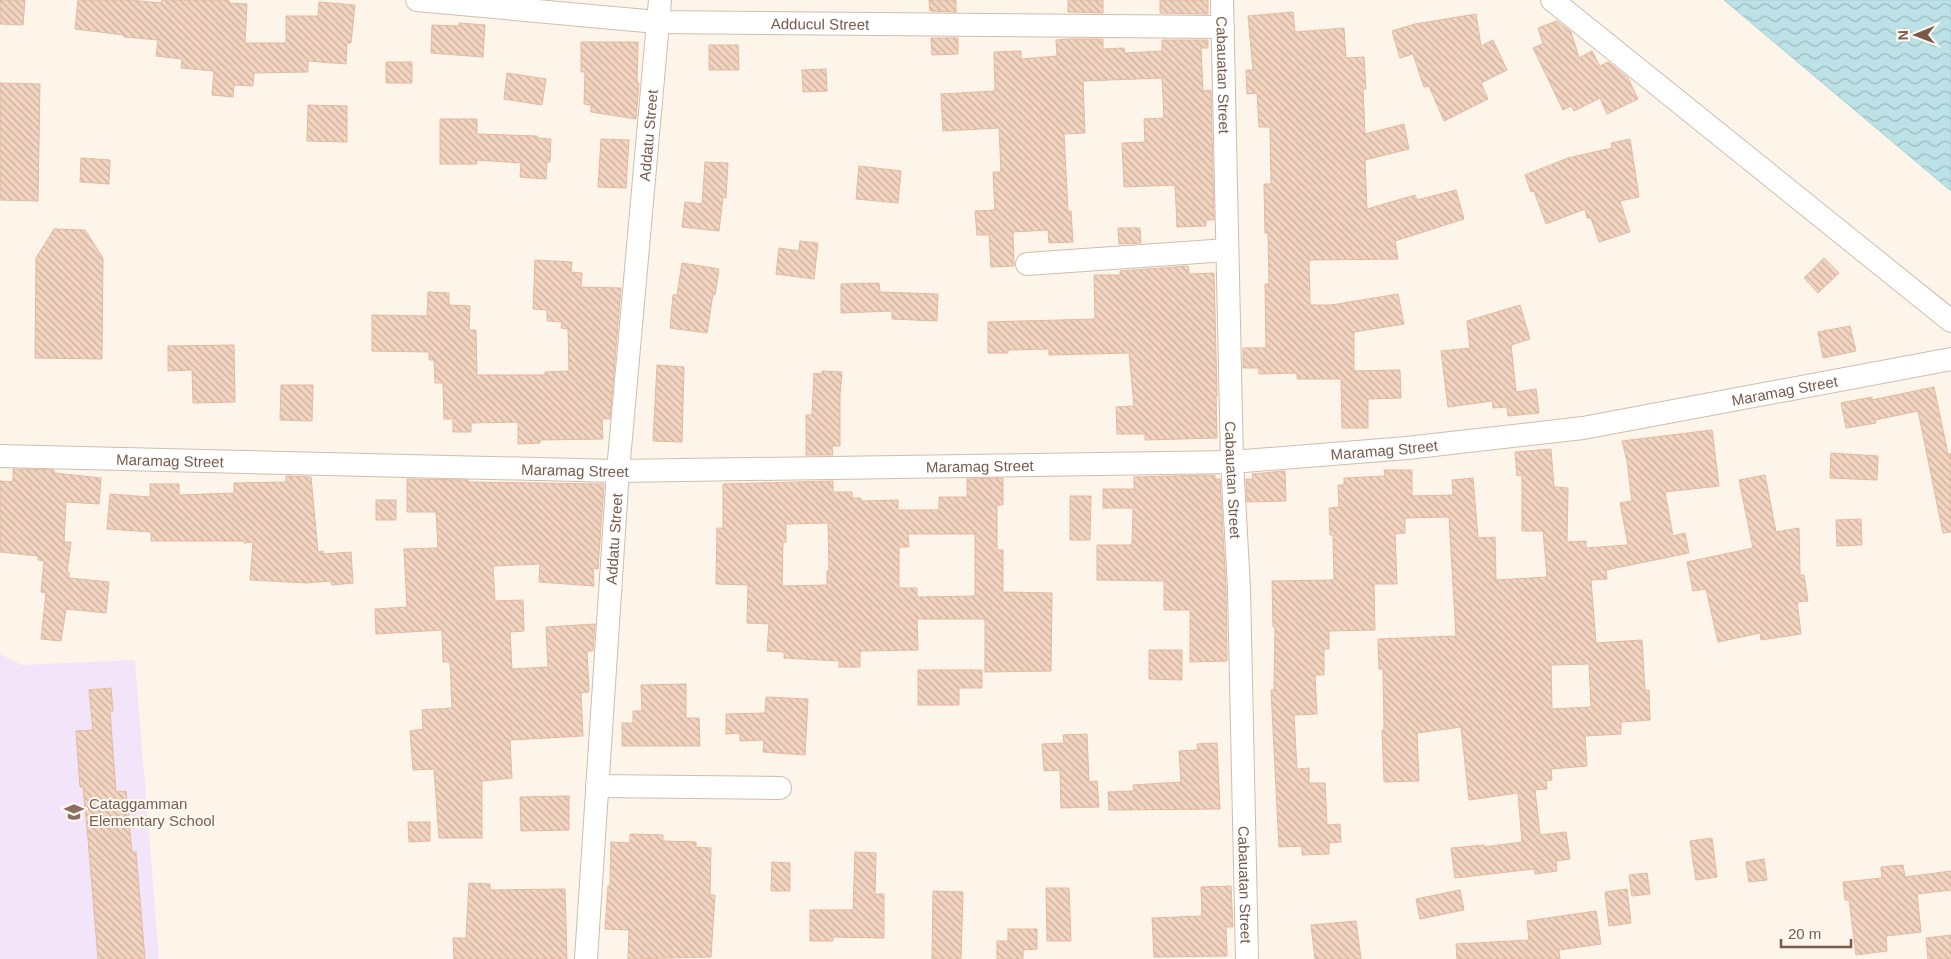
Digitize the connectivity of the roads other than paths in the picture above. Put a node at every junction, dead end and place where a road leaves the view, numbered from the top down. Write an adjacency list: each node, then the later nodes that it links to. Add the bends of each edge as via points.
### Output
1 (416, 0): 4 (street, Adducul Street)
2 (1222, 0): 5 (street, Cabauatan Street)
3 (1552, 0): 8 (street)
4 (659, 11): 5 (street, Adducul Street); 12 (street, Addatu Street)
5 (1223, 27): 6 (street, Cabauatan Street)
6 (1227, 250): 7 (street); 11 (street, Cabauatan Street)
7 (1027, 264)
8 (1951, 321)
9 (1951, 358): 11 (street, Maramag Street, via 1583,428 1407,448)
10 (0, 456): 12 (street, Maramag Street)
11 (1232, 462): 12 (street, Maramag Street); 16 (street, Cabauatan Street, via 1239,588)
12 (618, 471): 13 (street, Addatu Street)
13 (597, 786): 14 (street); 15 (street, Addatu Street)
14 (780, 788)
15 (586, 959)
16 (1247, 959)

